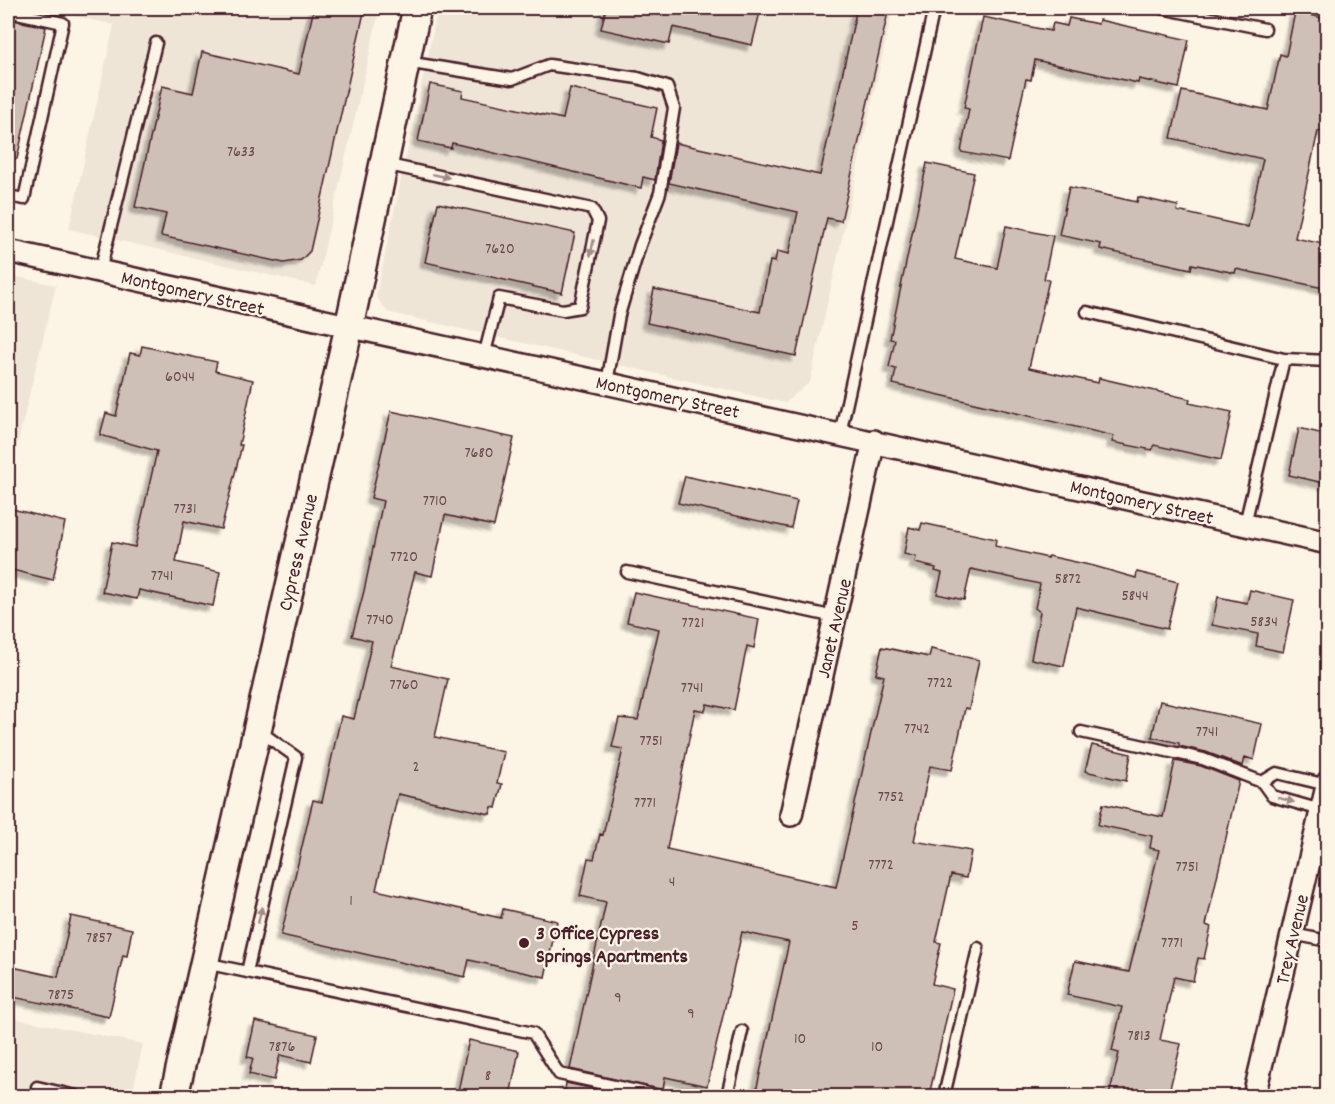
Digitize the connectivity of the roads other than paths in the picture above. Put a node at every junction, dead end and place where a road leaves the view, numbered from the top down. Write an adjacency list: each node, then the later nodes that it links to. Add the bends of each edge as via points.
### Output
1 (417, 8): 7 (street, Cypress Avenue)
2 (934, 8): 18 (lane)
3 (1161, 8): 5 (lane)
4 (8, 11): 9 (lane, via 63,23 24,199)
5 (1265, 29)
6 (156, 43): 11 (lane)
7 (405, 62): 8 (street, Cypress Avenue); 17 (lane, via 512,79 549,65 638,78 667,87 674,108 660,193 620,315)
8 (384, 164): 13 (street, Cypress Avenue); 14 (lane, one-way to 14, via 592,209 598,221 580,307 563,310 499,298)
9 (8, 196)
10 (8, 251): 11 (street, Montgomery Street)
11 (100, 271): 13 (street, Montgomery Street)
12 (1087, 312): 15 (lane)
13 (349, 327): 14 (street, Montgomery Street); 24 (street, Cypress Avenue)
14 (484, 356): 17 (street, Montgomery Street)
15 (1284, 359): 16 (lane); 20 (lane)
16 (1328, 361)
17 (607, 383): 18 (street, Montgomery Street)
18 (840, 434): 19 (street, Montgomery Street)
19 (874, 441): 20 (street, Montgomery Street); 23 (street, Janet Avenue)
20 (1245, 524): 21 (street, Montgomery Street)
21 (1328, 543)
22 (627, 572): 23 (lane)
23 (835, 617): 29 (street, Janet Avenue)
24 (257, 730): 33 (street, Cypress Avenue); 34 (lane, one-way to 24, via 296,757)
25 (1081, 732): 26 (lane, via 1203,759)
26 (1262, 782): 27 (lane, via 1277,773); 28 (lane, one-way to 28, via 1272,796)
27 (1327, 783): 28 (street, Trey Avenue)
28 (1321, 810): 30 (street, Trey Avenue)
29 (791, 815)
30 (1292, 934): 31 (lane); 42 (street, Trey Avenue)
31 (1328, 941)
32 (978, 948): 41 (lane)
33 (204, 963): 34 (lane); 38 (street, Cypress Avenue)
34 (247, 972): 39 (lane, via 532,1033 559,1074)
35 (742, 1031): 40 (lane)
36 (37, 1087): 37 (lane)
37 (76, 1096)
38 (174, 1096)
39 (660, 1096)
40 (727, 1096)
41 (945, 1096)
42 (1254, 1096)

